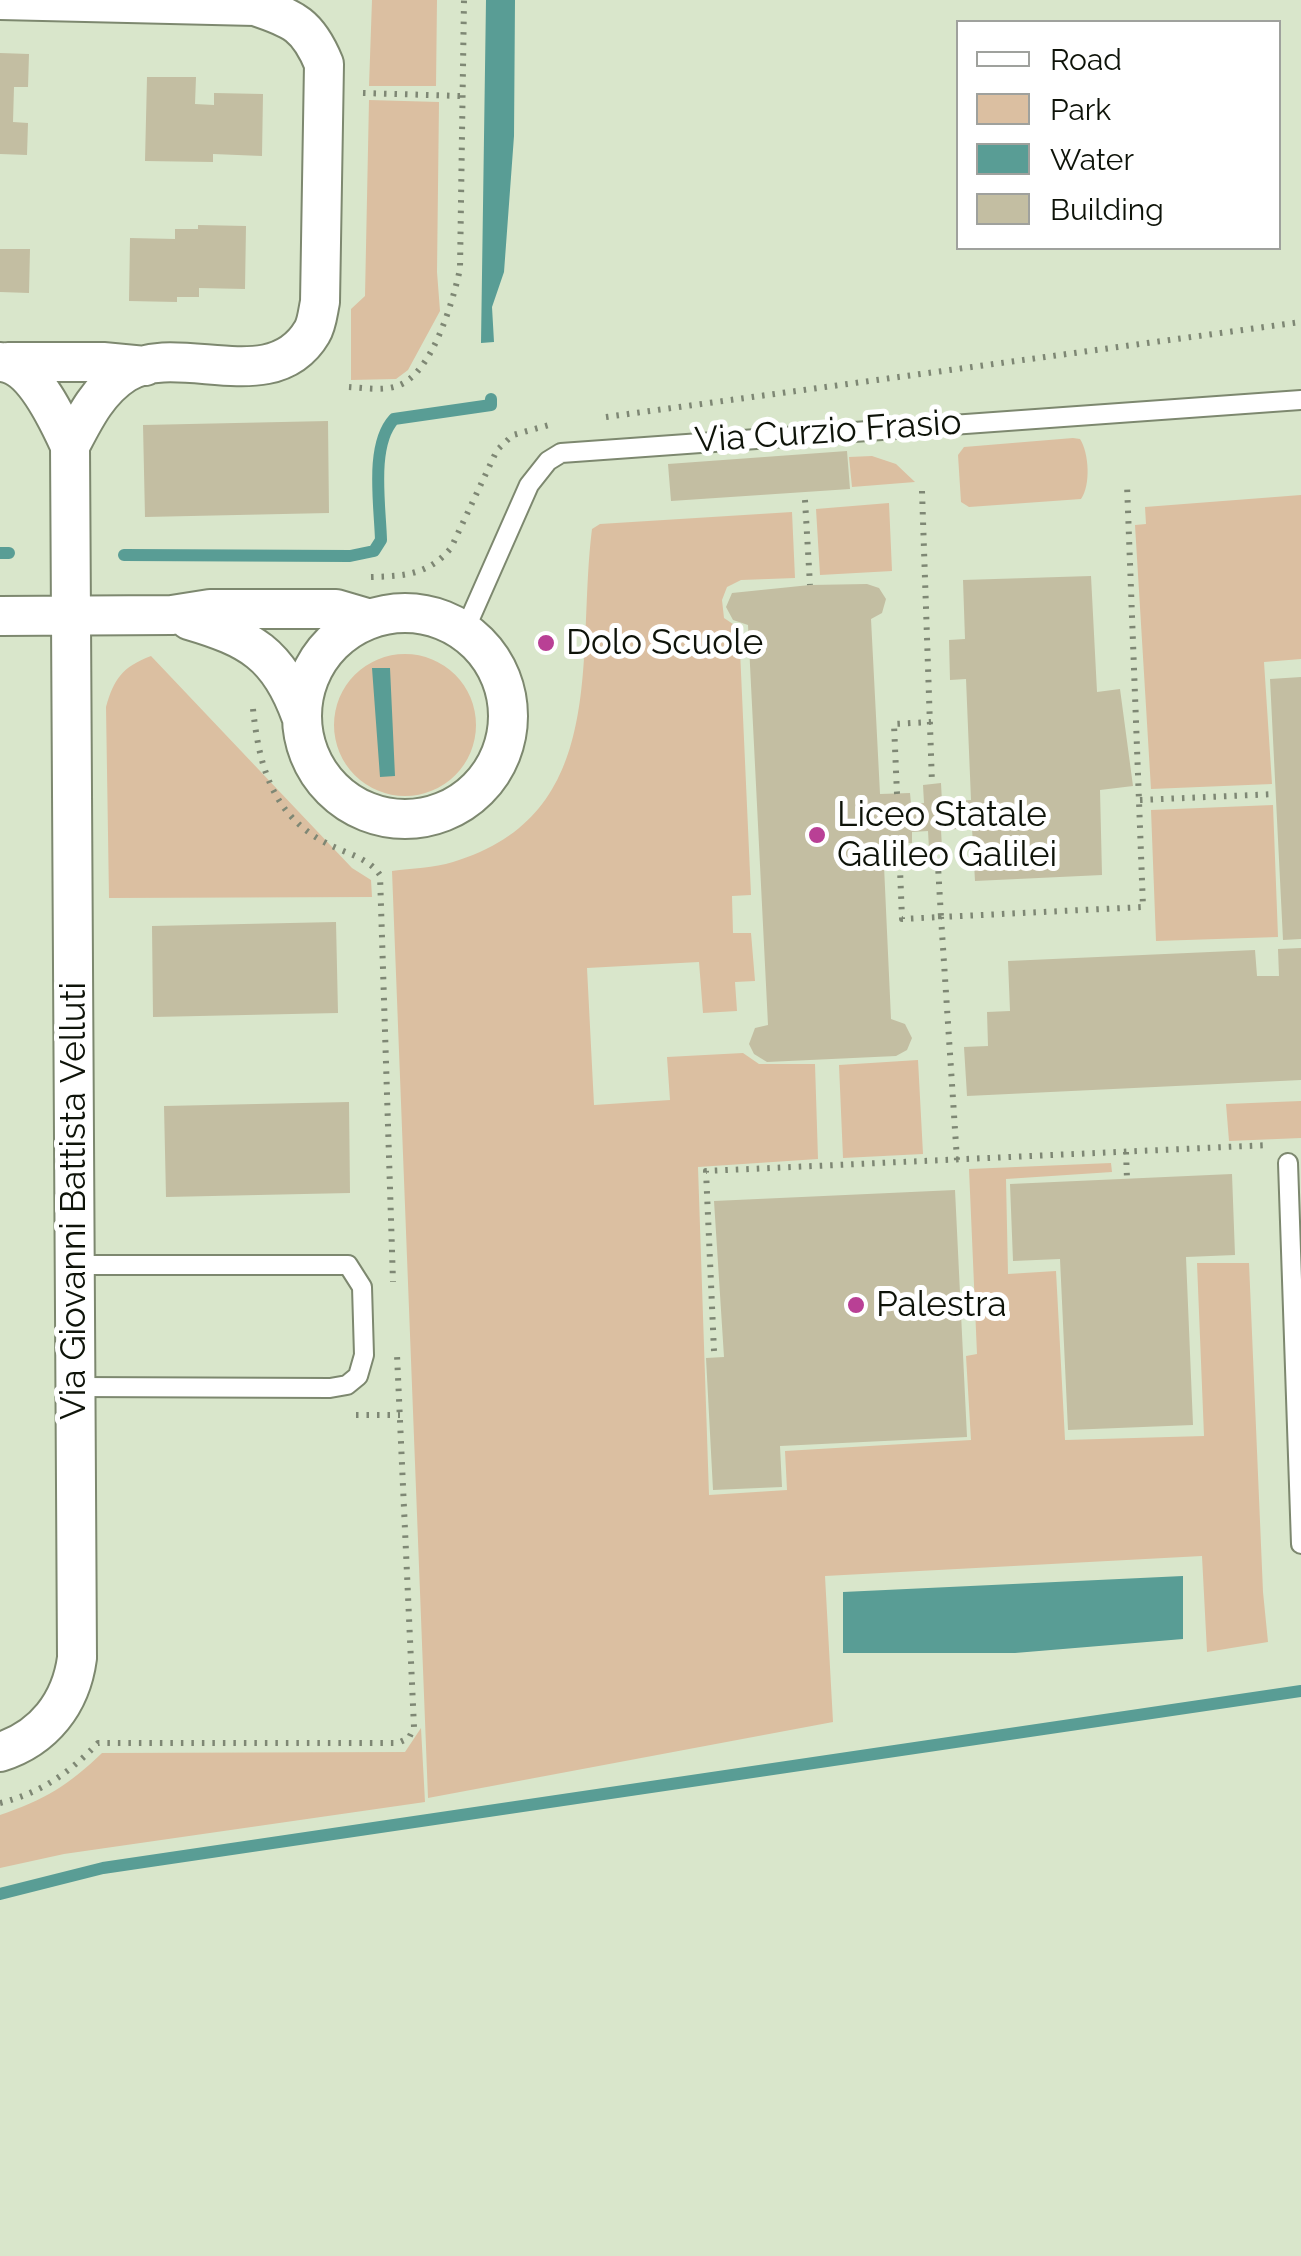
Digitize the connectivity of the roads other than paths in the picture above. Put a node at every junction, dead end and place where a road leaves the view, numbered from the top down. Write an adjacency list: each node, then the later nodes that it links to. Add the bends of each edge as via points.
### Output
1 (0, 0): 3 (street, via 255,6 289,18 312,36 324,64 314,330 283,359 251,367)
2 (4, 362): 3 (street); 5 (street, via 41,391)
3 (146, 366): 5 (street, via 106,389)
4 (1301, 400): 10 (lane, Via Curzio Frasio, via 562,453 529,484)
5 (70, 446): 6 (street, Via Giovanni Battista Velluti)
6 (70, 615): 7 (street); 8 (street); 13 (street, Via Giovanni Battista Velluti)
7 (172, 615): 9 (street, via 336,609); 11 (street, via 238,635 267,656)
8 (0, 616)
9 (370, 619): 10 (street, via 412,613); 11 (street, via 325,651 305,689)
10 (464, 632): 11 (street, via 499,675 508,716 493,770 452,807 412,819 357,808 317,770)
11 (302, 716)
12 (1285, 1154): 15 (lane)
13 (74, 1265): 14 (street, Via Giovanni Battista Velluti); 14 (lane, via 348,1265 362,1287 364,1356 358,1376 330,1388)
14 (75, 1387): 16 (street, Via Giovanni Battista Velluti, via 75,1672 50,1721)
15 (1301, 1544)
16 (0, 1752)

